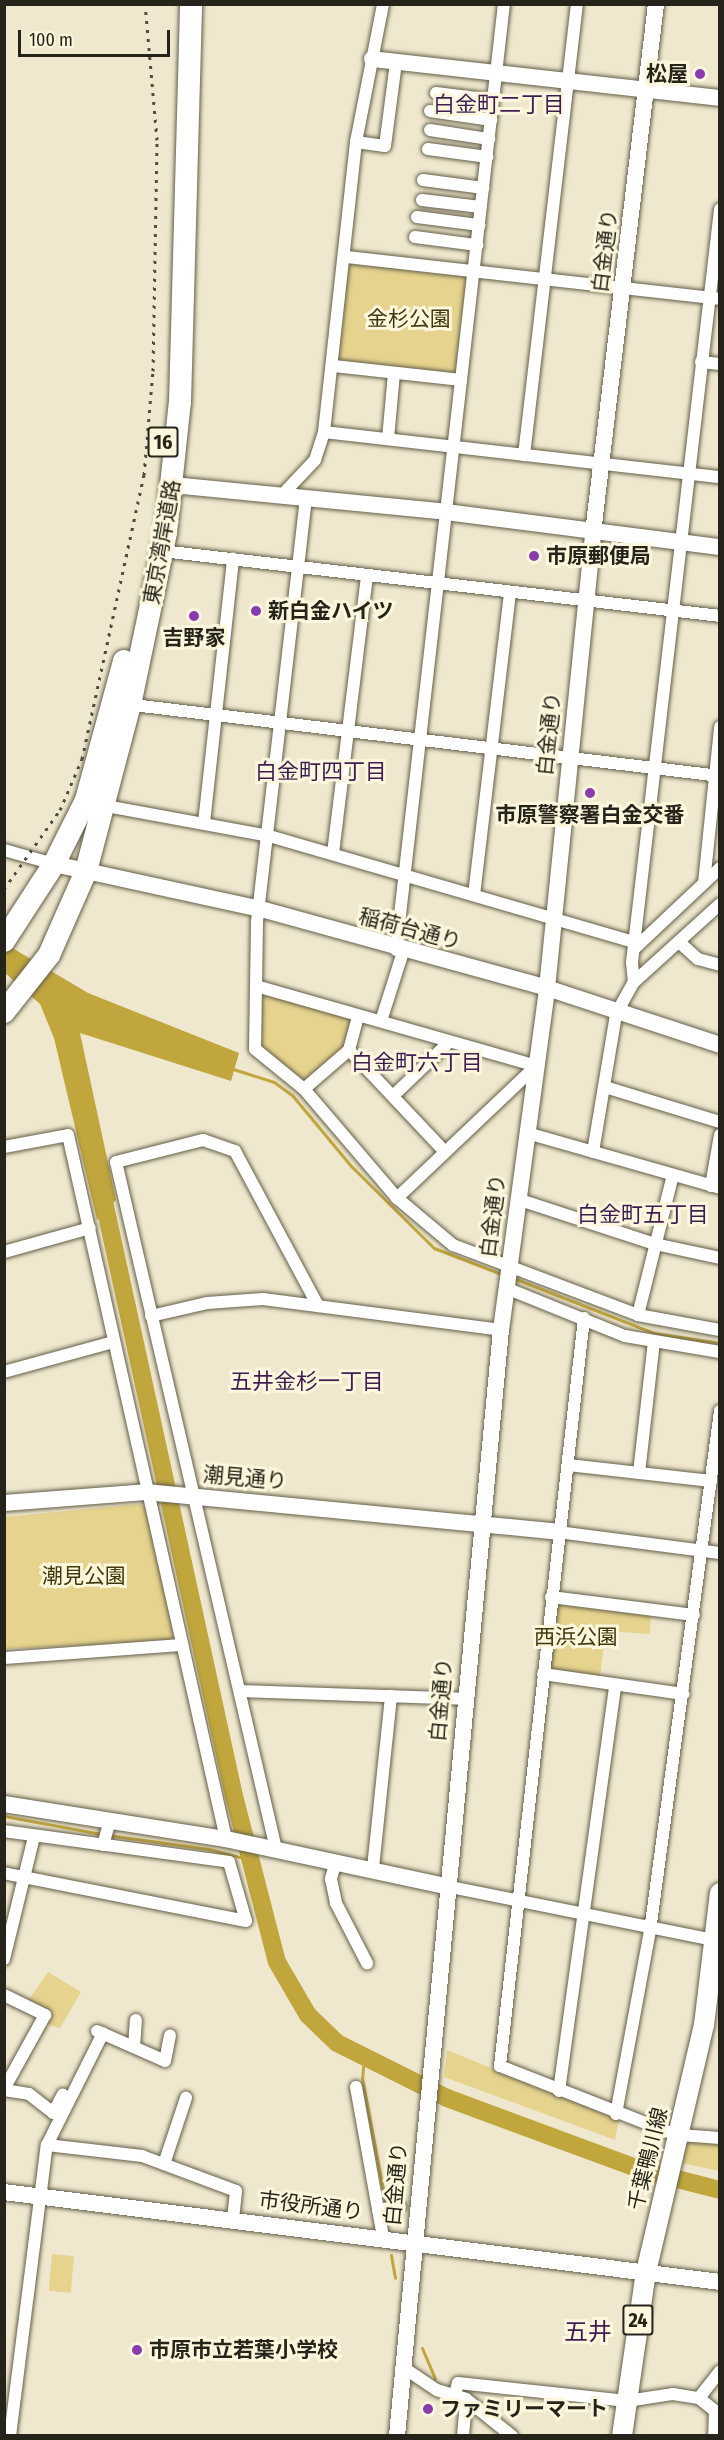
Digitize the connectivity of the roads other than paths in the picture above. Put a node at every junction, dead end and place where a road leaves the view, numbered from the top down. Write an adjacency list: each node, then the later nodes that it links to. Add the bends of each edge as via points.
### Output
1 (177, 4): 65 (highway, 東京湾岸道路 / 16, via 165,422)
2 (191, 4): 49 (highway, 東京湾岸道路 / 16, via 180,402)
3 (382, 4): 7 (street)
4 (504, 4): 9 (street)
5 (577, 4): 10 (street)
6 (656, 4): 11 (street, 白金通り)
7 (372, 59): 8 (street); 19 (street)
8 (396, 62): 9 (street); 19 (street, via 385,146)
9 (496, 74): 10 (street); 14 (street)
10 (568, 81): 11 (street); 34 (street)
11 (646, 89): 13 (street); 35 (street, 白金通り)
12 (436, 93): 14 (street)
13 (720, 98)
14 (493, 100): 16 (street)
15 (430, 111): 16 (street)
16 (491, 120): 18 (street)
17 (430, 130): 18 (street)
18 (489, 139): 21 (street)
19 (356, 142): 32 (street)
20 (428, 149): 21 (street)
21 (487, 157): 23 (street)
22 (423, 180): 23 (street)
23 (483, 188): 25 (street)
24 (422, 200): 25 (street)
25 (481, 207): 28 (street)
26 (720, 209): 29 (street)
27 (417, 217): 28 (street)
28 (479, 225): 31 (street)
29 (718, 234): 36 (street)
30 (415, 237): 31 (street)
31 (477, 245): 33 (street)
32 (346, 257): 33 (street); 39 (street)
33 (474, 272): 34 (street); 41 (street)
34 (544, 279): 35 (street); 45 (street)
35 (623, 289): 36 (street); 46 (street, 白金通り)
36 (714, 298): 37 (street)
37 (701, 362): 38 (street); 47 (street)
38 (720, 364)
39 (334, 366): 40 (street); 42 (street)
40 (394, 372): 41 (street); 43 (street)
41 (461, 380): 44 (street)
42 (324, 432): 43 (street); 50 (street, via 315,460)
43 (388, 439): 44 (street)
44 (453, 446): 45 (street); 52 (street)
45 (524, 455): 46 (street)
46 (601, 464): 47 (street); 53 (street, 白金通り)
47 (688, 474): 48 (street); 54 (street)
48 (720, 477)
49 (173, 485): 50 (street); 56 (highway, 東京湾岸道路 / 16)
50 (282, 495): 51 (street)
51 (306, 498): 52 (street); 58 (street)
52 (446, 512): 53 (street); 60 (street)
53 (593, 533): 54 (street); 62 (street, 白金通り)
54 (680, 543): 55 (street); 63 (street)
55 (720, 547)
56 (162, 551): 57 (street); 65 (highway, 東京湾岸道路 / 16)
57 (232, 560): 58 (street); 66 (street)
58 (298, 567): 59 (street); 67 (street)
59 (367, 576): 60 (street); 69 (street)
60 (438, 583): 61 (street); 70 (street)
61 (510, 592): 62 (street); 71 (street)
62 (586, 601): 63 (street); 72 (street, 白金通り)
63 (673, 610): 64 (street); 73 (street)
64 (720, 616)
65 (123, 704): 66 (street); 75 (highway, 東京湾岸道路 / 16); 80 (highway, 東京湾岸道路 / 16, via 86,800)
66 (216, 717): 67 (street); 76 (street)
67 (281, 724): 69 (street); 77 (street)
68 (720, 727): 74 (street)
69 (347, 732): 70 (street); 79 (street)
70 (418, 740): 71 (street); 83 (street)
71 (490, 747): 72 (street); 85 (street)
72 (570, 757): 73 (street); 88 (street, 白金通り)
73 (656, 767): 74 (street); 91 (street)
74 (717, 776): 84 (street)
75 (106, 806): 76 (street); 82 (highway, 東京湾岸道路 / 16)
76 (204, 823): 77 (street)
77 (268, 836): 79 (street); 87 (street)
78 (4, 850): 80 (street)
79 (333, 853): 83 (street)
80 (54, 864): 82 (street, 稲荷台通り); 89 (highway, 東京湾岸道路 / 16)
81 (720, 868): 84 (street)
82 (86, 871): 87 (street, 稲荷台通り); 97 (highway, 東京湾岸道路 / 16, via 56,944)
83 (403, 875): 85 (street); 92 (street)
84 (704, 883): 91 (street)
85 (474, 895): 88 (street)
86 (720, 904): 90 (street)
87 (261, 909): 92 (street, 稲荷台通り); 95 (street)
88 (551, 918): 91 (street); 96 (street, 白金通り)
89 (4, 941)
90 (679, 942): 93 (street, via 698,959); 94 (street)
91 (634, 945): 94 (street)
92 (400, 951): 96 (street, 稲荷台通り); 100 (street)
93 (720, 965)
94 (634, 982): 98 (street)
95 (256, 986): 99 (street); 106 (street, via 255,1049)
96 (547, 988): 98 (street, 稲荷台通り); 104 (street, 白金通り)
97 (9, 1007)
98 (616, 1014): 102 (street, 稲荷台通り); 105 (street)
99 (358, 1016): 100 (street); 103 (street)
100 (381, 1021): 101 (street)
101 (448, 1042): 104 (street); 107 (street)
102 (720, 1045)
103 (349, 1050): 106 (street); 107 (street)
104 (536, 1066): 109 (street, 白金通り); 112 (street)
105 (605, 1087): 108 (street); 113 (street)
106 (304, 1089): 116 (street)
107 (393, 1096): 112 (street)
108 (720, 1122)
109 (527, 1133): 113 (street); 117 (street, 白金通り)
110 (720, 1135): 115 (street)
111 (4, 1147): 118 (street, via 68,1135)
112 (445, 1152): 116 (street)
113 (593, 1152): 114 (street)
114 (673, 1175): 115 (street); 119 (street)
115 (715, 1187)
116 (397, 1198): 122 (street, via 453,1245)
117 (518, 1199): 119 (street); 122 (street, 白金通り)
118 (90, 1228): 120 (street); 130 (street)
119 (655, 1244): 121 (street); 125 (street)
120 (4, 1252)
121 (720, 1258)
122 (510, 1264): 123 (street, 白金通り); 125 (street)
123 (506, 1288): 127 (street); 128 (street, 白金通り)
124 (318, 1306): 126 (street, via 229,1300); 126 (street, via 236,1151 203,1140 116,1162); 128 (street)
125 (638, 1315): 129 (street)
126 (151, 1316): 139 (street)
127 (584, 1318): 131 (street); 135 (street)
128 (501, 1330): 141 (street, 白金通り)
129 (720, 1330)
130 (114, 1342): 133 (street); 138 (street)
131 (654, 1342): 132 (street); 136 (street)
132 (720, 1352)
133 (4, 1372)
134 (720, 1411): 137 (street)
135 (568, 1466): 136 (street); 142 (street)
136 (639, 1473): 137 (street)
137 (711, 1481): 143 (street)
138 (146, 1492): 139 (street, 潮見通り); 140 (street, 潮見通り); 147 (street)
139 (192, 1496): 141 (street, 潮見通り); 151 (street)
140 (4, 1503)
141 (481, 1524): 142 (street, 潮見通り); 154 (street, 白金通り)
142 (558, 1532): 143 (street); 145 (street)
143 (702, 1551): 144 (street); 146 (street)
144 (720, 1553)
145 (551, 1597): 146 (street); 149 (street)
146 (694, 1615): 152 (street)
147 (182, 1645): 148 (street); 159 (street)
148 (4, 1658)
149 (543, 1674): 150 (street); 168 (street)
150 (615, 1685): 152 (street); 169 (street)
151 (240, 1691): 153 (street); 161 (street)
152 (684, 1694): 170 (street)
153 (391, 1696): 154 (street); 163 (street)
154 (464, 1699): 166 (street, 白金通り)
155 (4, 1804): 156 (street)
156 (110, 1821): 159 (street); 160 (street)
157 (4, 1831): 158 (street)
158 (34, 1837): 160 (street); 165 (street)
159 (226, 1839): 161 (street)
160 (103, 1845): 165 (street, via 229,1862 246,1921)
161 (276, 1849): 162 (street)
162 (336, 1861): 163 (street); 173 (street, via 331,1879 336,1903)
163 (373, 1868): 166 (street)
164 (4, 1873): 165 (street)
165 (25, 1877): 172 (street)
166 (446, 1886): 168 (street); 194 (street, 白金通り)
167 (720, 1893): 171 (main road, 千葉鴨川線 / 24)
168 (518, 1903): 169 (street); 181 (street, via 500,2066)
169 (584, 1917): 170 (street); 181 (street)
170 (650, 1931): 171 (street); 183 (street)
171 (717, 1940): 184 (main road, 千葉鴨川線 / 24, via 704,2025)
172 (4, 1959)
173 (367, 1963)
174 (4, 1995): 180 (street, via 45,2015)
175 (136, 2020): 178 (street)
176 (102, 2033): 178 (street); 180 (street, via 97,2030 53,2113 29,2094); 186 (street)
177 (170, 2035): 178 (street, via 165,2061)
178 (134, 2047)
179 (356, 2087): 191 (street)
180 (4, 2090)
181 (559, 2091): 183 (street)
182 (186, 2098): 187 (street)
183 (616, 2114): 184 (street)
184 (674, 2133): 185 (street); 195 (main road, 千葉鴨川線 / 24, via 672,2162)
185 (720, 2138)
186 (46, 2145): 187 (street, via 142,2156); 189 (street)
187 (164, 2164): 192 (street, via 236,2191)
188 (4, 2192): 189 (street, 市役所通り)
189 (38, 2198): 192 (street, 市役所通り); 202 (street)
190 (400, 2206): 191 (street)
191 (378, 2210): 193 (street)
192 (233, 2220): 193 (street, 市役所通り)
193 (383, 2237): 194 (street, 市役所通り)
194 (414, 2241): 195 (street, 市役所通り); 197 (street, 白金通り)
195 (646, 2272): 196 (street, 市役所通り); 201 (main road, 千葉鴨川線 / 24)
196 (720, 2282)
197 (404, 2368): 199 (street, via 437,2390); 203 (street, 白金通り)
198 (720, 2371): 200 (street)
199 (460, 2397): 201 (street, via 458,2383); 204 (street); 205 (street)
200 (699, 2398): 201 (street, via 673,2394); 207 (street, via 715,2411)
201 (627, 2401): 206 (main road, 千葉鴨川線 / 24)
202 (10, 2436)
203 (397, 2436)
204 (463, 2436)
205 (512, 2436)
206 (622, 2436)
207 (714, 2436)

